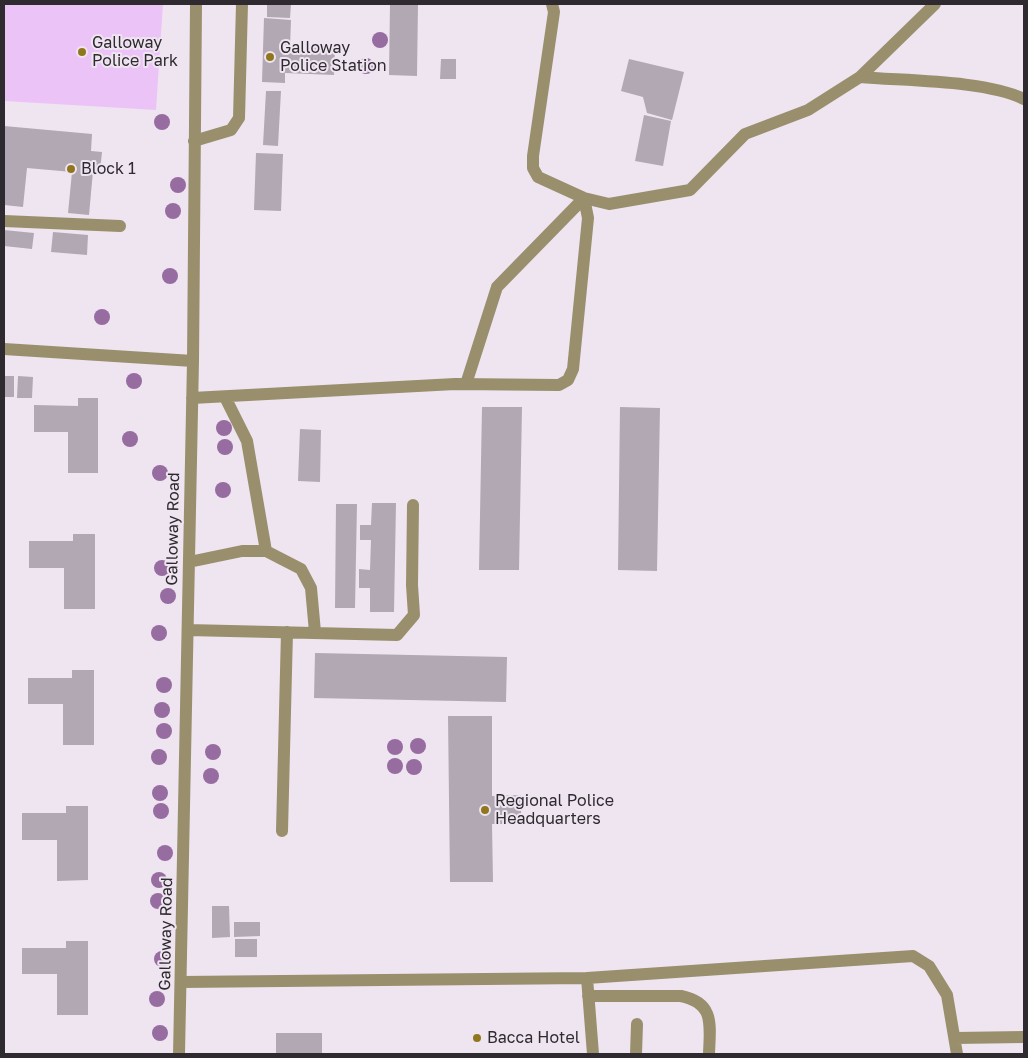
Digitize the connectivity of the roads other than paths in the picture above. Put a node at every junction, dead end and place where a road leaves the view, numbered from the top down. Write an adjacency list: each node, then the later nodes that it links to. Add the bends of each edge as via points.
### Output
1 (196, 4): 7 (street, Galloway Road)
2 (242, 4): 7 (street, via 239,118 232,130)
3 (552, 4): 8 (street, via 554,12 533,168 538,176)
4 (935, 4): 5 (street)
5 (860, 77): 6 (street, via 976,86); 8 (street, via 808,110 746,134 690,190 610,204)
6 (1024, 99)
7 (194, 141): 12 (street, Galloway Road)
8 (584, 198): 13 (street, via 496,287); 13 (street, via 588,218 573,369 568,380 559,386)
9 (4, 221): 10 (street)
10 (120, 226)
11 (4, 349): 12 (street)
12 (193, 361): 15 (street, Galloway Road)
13 (466, 384): 14 (street)
14 (225, 397): 15 (street); 17 (street, via 247,441)
15 (192, 398): 18 (street, Galloway Road)
16 (413, 505): 21 (street, via 414,615 396,635)
17 (266, 551): 18 (street, via 242,551); 21 (street, via 301,570 311,588)
18 (189, 562): 19 (street, Galloway Road)
19 (188, 630): 20 (street); 24 (street, Galloway Road)
20 (286, 632): 21 (street); 22 (street)
21 (314, 632)
22 (282, 831)
23 (587, 978): 24 (street); 25 (street); 28 (street, via 913,956 929,966 947,996)
24 (181, 982): 29 (street, Galloway Road)
25 (588, 996): 30 (street); 32 (street, via 693,998 701,1002 708,1014)
26 (637, 1024): 31 (street)
27 (1024, 1037): 28 (street)
28 (955, 1038): 33 (street)
29 (179, 1054)
30 (593, 1054)
31 (636, 1054)
32 (709, 1054)
33 (957, 1054)

